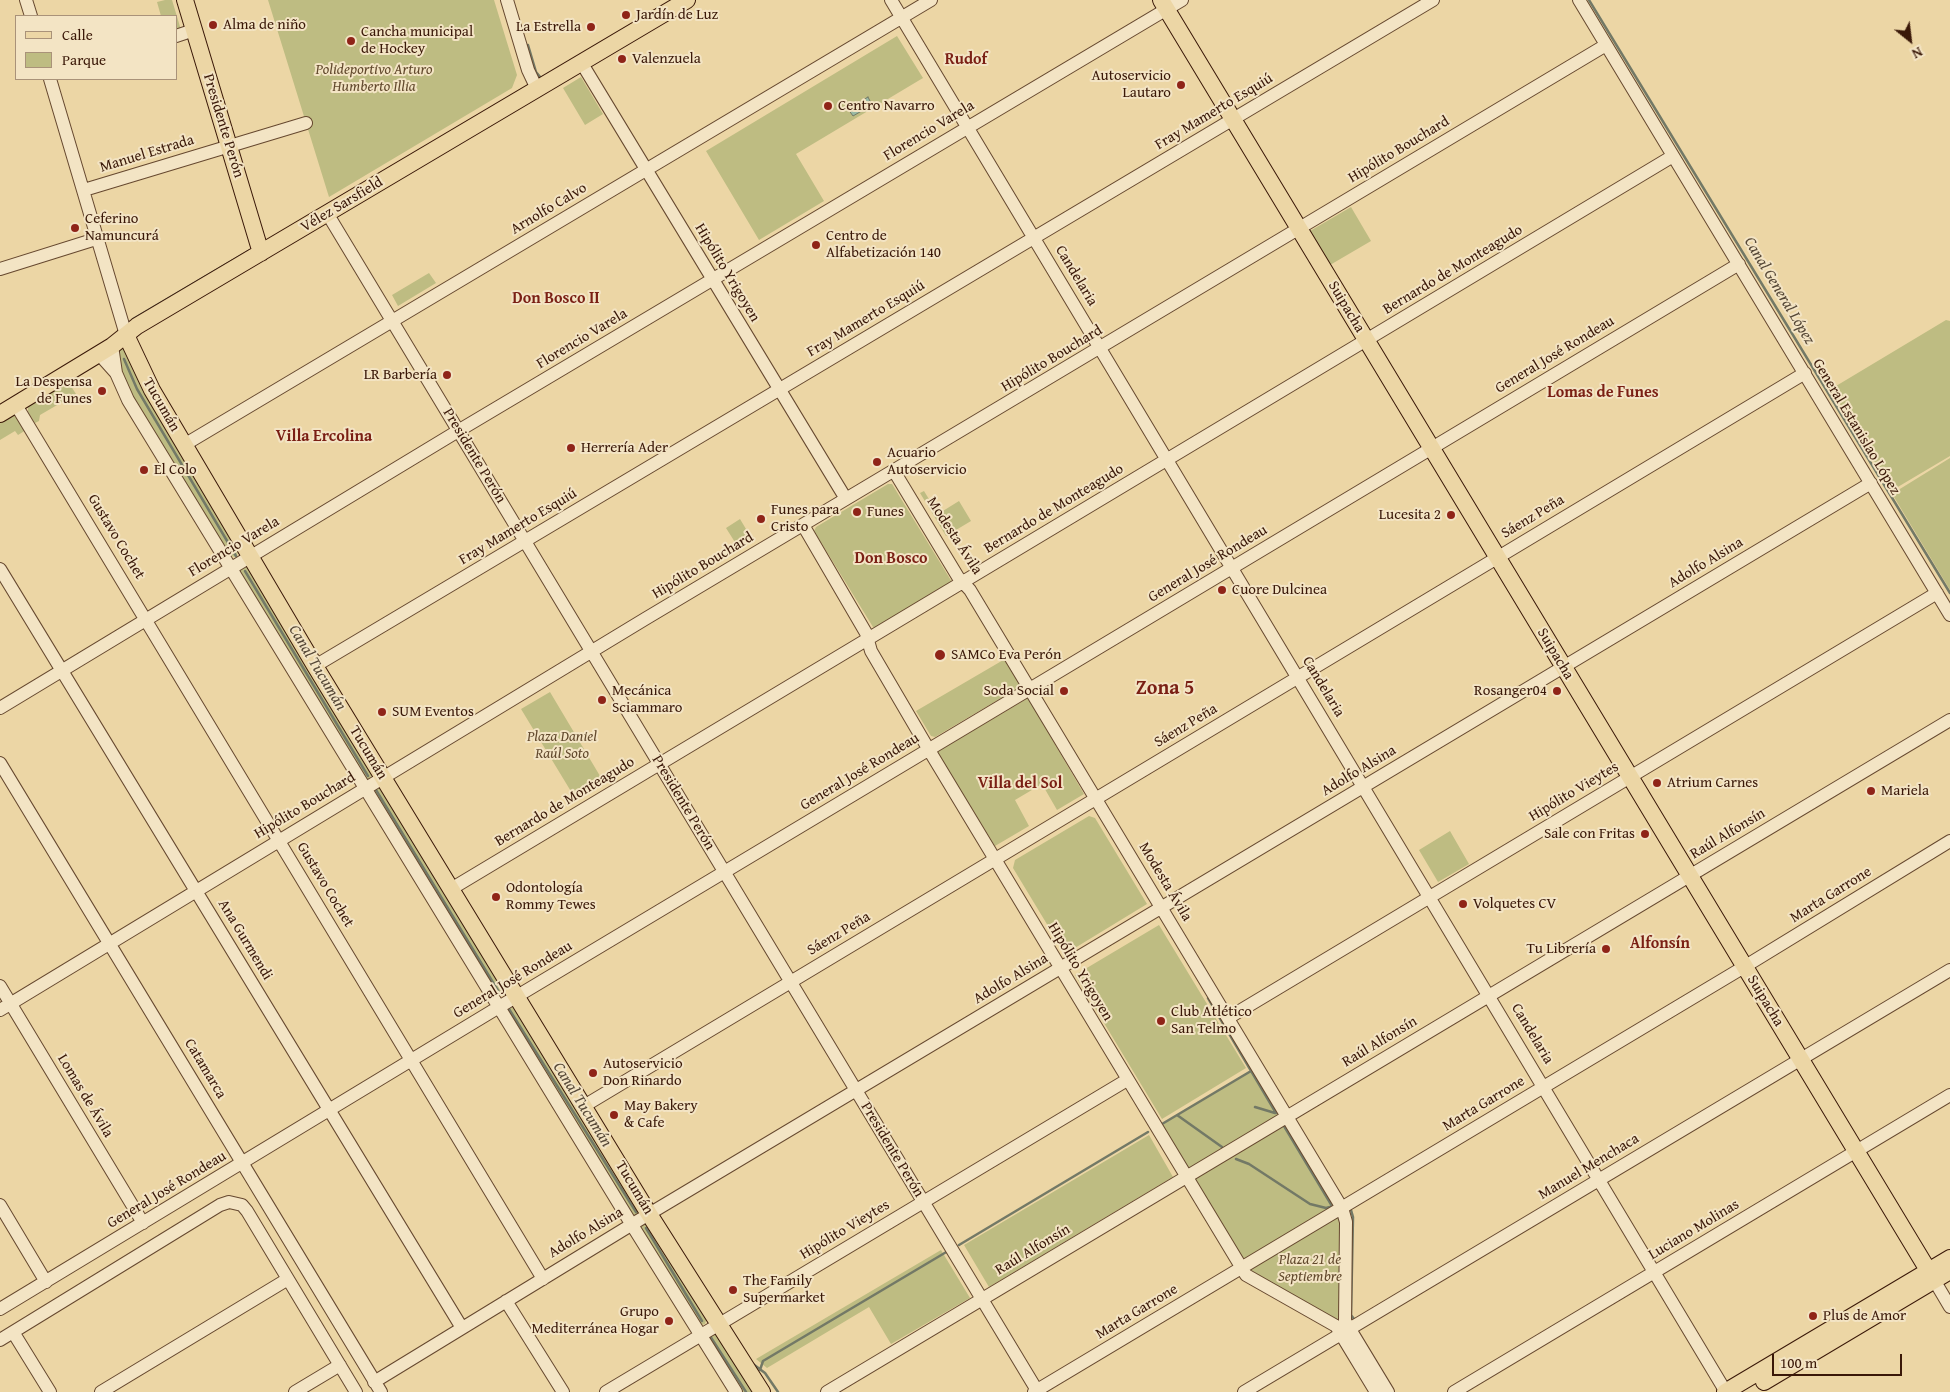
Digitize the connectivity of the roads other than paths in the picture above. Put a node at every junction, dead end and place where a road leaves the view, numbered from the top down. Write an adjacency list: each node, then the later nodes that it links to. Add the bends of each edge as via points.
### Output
1 (26, 0): 11 (street)
2 (185, 0): 13 (main road, Presidente Perón)
3 (507, 0): 18 (street, via 528,70)
4 (891, 0): 12 (street, Candelaria)
5 (931, 0): 12 (street, Arnolfo Calvo)
6 (1182, 0): 10 (street, Florencio Varela)
7 (1433, 0): 19 (street, Fray Mamerto Esquiú)
8 (1579, 0): 15 (street, General Estanislao López)
9 (677, 3): 16 (main road, Vélez Sarsfield)
10 (1164, 4): 19 (main road, Suipacha); 21 (street, Florencio Varela)
11 (31, 15)
12 (902, 18): 21 (street, Candelaria); 24 (street, Arnolfo Calvo)
13 (194, 30): 14 (street); 22 (main road, Presidente Perón)
14 (178, 35)
15 (1606, 45): 23 (street, General Estanislao López); 27 (street, Hipólito Bouchard)
16 (582, 62): 18 (main road, Vélez Sarsfield); 24 (street, Hipólito Yrigoyen)
17 (50, 80): 25 (street, Tucumán)
18 (538, 89): 26 (main road, Vélez Sarsfield)
19 (1233, 120): 27 (main road, Suipacha); 29 (street, Fray Mamerto Esquiú)
20 (306, 123): 22 (street, Manuel Estrada)
21 (968, 127): 29 (street, Candelaria); 33 (street, Florencio Varela)
22 (229, 146): 25 (street, Manuel Estrada); 30 (main road, Presidente Perón)
23 (1673, 156): 31 (street, General Estanislao López); 36 (street, Bernardo de Monteagudo)
24 (646, 170): 33 (street, Hipólito Yrigoyen); 34 (street, Arnolfo Calvo)
25 (84, 190): 28 (street, Tucumán)
26 (327, 213): 30 (main road, Vélez Sarsfield); 34 (street, Presidente Perón)
27 (1298, 229): 36 (main road, Suipacha); 37 (street, Hipólito Bouchard)
28 (99, 238): 32 (street); 35 (street, Tucumán)
29 (1034, 238): 37 (street, Candelaria); 40 (street, Fray Mamerto Esquiú)
30 (261, 253): 35 (main road, Vélez Sarsfield)
31 (1739, 264): 39 (street, General Estanislao López); 45 (street, General José Rondeau)
32 (0, 269)
33 (713, 279): 40 (street, Hipólito Yrigoyen); 43 (street, Florencio Varela)
34 (392, 321): 43 (street, Presidente Perón); 44 (street, Arnolfo Calvo)
35 (126, 334): 38 (main road, Vélez Sarsfield); 44 (main road, Tucumán, via 141,370)
36 (1366, 341): 45 (main road, Suipacha); 46 (street, Bernardo de Monteagudo)
37 (1101, 349): 46 (street, Candelaria); 47 (street, Hipólito Bouchard)
38 (106, 350): 41 (main road, Vélez Sarsfield); 56 (street, Tucumán, via 128,400)
39 (1805, 373): 48 (street, General Estanislao López); 53 (street, Sáenz Peña)
40 (780, 390): 49 (street, Hipólito Yrigoyen); 51 (street, Fray Mamerto Esquiú)
41 (16, 405): 42 (main road, Vélez Sarsfield); 60 (street, Gustavo Cochet)
42 (0, 414)
43 (458, 431): 51 (street, Presidente Perón); 52 (street, Florencio Varela)
44 (184, 445): 52 (main road, Tucumán)
45 (1431, 449): 53 (main road, Suipacha); 54 (street, General José Rondeau)
46 (1168, 460): 54 (street, Candelaria); 57 (street, Bernardo de Monteagudo)
47 (894, 471): 49 (street, Hipólito Bouchard); 57 (street, Modesta Ávila)
48 (1871, 483): 58 (street, General Estanislao López); 64 (street, Adolfo Alsina)
49 (846, 500): 50 (street, Hipólito Bouchard)
50 (803, 525): 61 (street, Hipólito Yrigoyen); 62 (street, Hipólito Bouchard)
51 (525, 542): 62 (street, Presidente Perón); 63 (street, Fray Mamerto Esquiú)
52 (250, 557): 56 (street, Florencio Varela); 63 (main road, Tucumán)
53 (1497, 558): 64 (main road, Suipacha); 66 (street, Sáenz Peña)
54 (1233, 568): 66 (street, Candelaria); 67 (street, General José Rondeau)
55 (0, 569): 65 (street, Ana Gurmendi)
56 (231, 569): 60 (street, Florencio Varela); 76 (street, Tucumán)
57 (964, 583): 61 (street, Bernardo de Monteagudo); 67 (street, Modesta Ávila)
58 (1937, 593): 59 (street, General Estanislao López); 73 (street, Hipólito Vieytes)
59 (1950, 615)
60 (147, 620): 65 (street, Florencio Varela); 78 (street, Gustavo Cochet)
61 (868, 640): 70 (street, Hipólito Yrigoyen, via 871,651); 72 (street, Bernardo de Monteagudo)
62 (592, 652): 72 (street, Presidente Perón); 74 (street, Hipólito Bouchard)
63 (315, 666): 74 (main road, Tucumán)
64 (1563, 667): 73 (main road, Suipacha); 75 (street, Adolfo Alsina)
65 (62, 671): 68 (street, Florencio Varela); 84 (street, Ana Gurmendi)
66 (1298, 677): 75 (street, Candelaria); 77 (street, Sáenz Peña)
67 (1030, 689): 70 (street, General José Rondeau); 77 (street, Modesta Ávila)
68 (0, 708)
69 (1950, 720): 82 (street, Raúl Alfonsín)
70 (929, 750): 80 (street, Hipólito Yrigoyen); 81 (street, General José Rondeau)
71 (0, 763): 87 (street, Catamarca)
72 (660, 765): 81 (street, Presidente Perón); 83 (street, Bernardo de Monteagudo)
73 (1630, 777): 82 (main road, Suipacha); 85 (street, Hipólito Vieytes)
74 (383, 778): 76 (street, Hipólito Bouchard); 83 (main road, Tucumán)
75 (1364, 786): 85 (street, Candelaria); 86 (street, Adolfo Alsina)
76 (366, 788): 78 (street, Hipólito Bouchard); 96 (street, Tucumán)
77 (1096, 799): 80 (street, Sáenz Peña); 86 (street, Modesta Ávila)
78 (279, 841): 84 (street, Hipólito Bouchard); 99 (street, Gustavo Cochet)
79 (1950, 841): 88 (street, Marta Garrone)
80 (994, 860): 89 (street, Hipólito Yrigoyen); 91 (street, Sáenz Peña)
81 (725, 872): 91 (street, Presidente Perón); 94 (street, General José Rondeau)
82 (1689, 876): 88 (main road, Suipacha); 93 (street, Raúl Alfonsín)
83 (451, 888): 94 (main road, Tucumán)
84 (196, 891): 87 (street, Hipólito Bouchard); 105 (street, Ana Gurmendi)
85 (1431, 896): 93 (street, Candelaria); 97 (street, Hipólito Vieytes)
86 (1162, 908): 89 (street, Adolfo Alsina); 97 (street, Modesta Ávila)
87 (109, 944): 95 (street, Hipólito Bouchard); 108 (street, Catamarca)
88 (1744, 967): 98 (main road, Suipacha); 101 (street, Marta Garrone)
89 (1060, 969): 100 (street, Hipólito Yrigoyen); 102 (street, Adolfo Alsina)
90 (1950, 970): 98 (street, Manuel Menchaca)
91 (791, 982): 102 (street, Presidente Perón); 104 (street, Sáenz Peña)
92 (0, 986): 95 (street, Lomas de Ávila)
93 (1490, 995): 101 (street, Candelaria); 106 (street, Raúl Alfonsín)
94 (517, 996): 96 (street, General José Rondeau); 104 (main road, Tucumán)
95 (5, 1007): 115 (street, Lomas de Ávila)
96 (499, 1007): 99 (street, General José Rondeau); 116 (street, Tucumán)
97 (1228, 1018): 106 (street, Modesta Ávila)
98 (1800, 1059): 107 (main road, Suipacha); 110 (street, Manuel Menchaca)
99 (411, 1060): 105 (street, General José Rondeau); 122 (street, Gustavo Cochet)
100 (1127, 1080): 109 (street, Hipólito Yrigoyen); 111 (street, Hipólito Vieytes)
101 (1545, 1086): 110 (street, Candelaria); 113 (street, Marta Garrone)
102 (856, 1090): 111 (street, Presidente Perón); 114 (street, Adolfo Alsina)
103 (1950, 1095): 107 (street, Luciano Molinas)
104 (584, 1106): 114 (main road, Tucumán)
105 (329, 1110): 108 (street, General José Rondeau); 130 (street, Ana Gurmendi)
106 (1287, 1117): 109 (street, Raúl Alfonsín); 113 (street, Modesta Ávila)
107 (1856, 1151): 120 (street, Luciano Molinas); 121 (main road, Suipacha)
108 (242, 1163): 115 (street, General José Rondeau); 136 (street, Catamarca)
109 (1186, 1177): 118 (street, Hipólito Yrigoyen); 125 (street, Raúl Alfonsín)
110 (1600, 1179): 120 (street, Candelaria); 131 (street, Manuel Menchaca)
111 (923, 1202): 125 (street, Presidente Perón); 129 (street, Hipólito Vieytes)
112 (0, 1205): 124 (street)
113 (1342, 1208): 118 (street, Marta Garrone); 131 (street, Modesta Ávila, via 1346,1222)
114 (649, 1214): 116 (street, Adolfo Alsina); 129 (main road, Tucumán)
115 (143, 1223): 124 (street, General José Rondeau)
116 (632, 1224): 122 (street, Adolfo Alsina); 133 (street, Tucumán)
117 (1950, 1258): 121 (main road)
118 (1241, 1268): 131 (street, Hipólito Yrigoyen, via 1256,1283); 138 (street, Marta Garrone)
119 (1950, 1271): 121 (main road)
120 (1655, 1272): 150 (street, Luciano Molinas); 151 (street, Candelaria)
121 (1931, 1276): 127 (street, Suipacha); 151 (main road); 152 (main road)
122 (543, 1278): 126 (street, Adolfo Alsina)
123 (288, 1279): 132 (street, via 247,1211 229,1202); 135 (street); 140 (street)
124 (46, 1282): 128 (street, General José Rondeau)
125 (982, 1299): 138 (street, Presidente Perón); 146 (street, Raúl Alfonsín)
126 (506, 1301): 130 (street, Adolfo Alsina); 143 (street)
127 (1950, 1307)
128 (0, 1309)
129 (718, 1324): 133 (street, Hipólito Vieytes); 145 (main road, Tucumán)
130 (462, 1328): 136 (street, Adolfo Alsina)
131 (1345, 1331): 147 (street, Manuel Menchaca); 148 (street, Hipólito Yrigoyen); 149 (street, Hipólito Yrigoyen)
132 (13, 1332): 134 (street); 139 (street)
133 (701, 1334): 137 (street, Hipólito Vieytes); 144 (street, Tucumán)
134 (0, 1340)
135 (340, 1365): 141 (street); 142 (street)
136 (378, 1387)
137 (611, 1391)
138 (1036, 1391)
139 (50, 1392)
140 (101, 1392)
141 (295, 1392)
142 (356, 1392)
143 (563, 1392)
144 (736, 1392)
145 (762, 1392)
146 (827, 1392)
147 (1244, 1392)
148 (1376, 1392)
149 (1388, 1392)
150 (1454, 1392)
151 (1726, 1392)
152 (1747, 1392)

